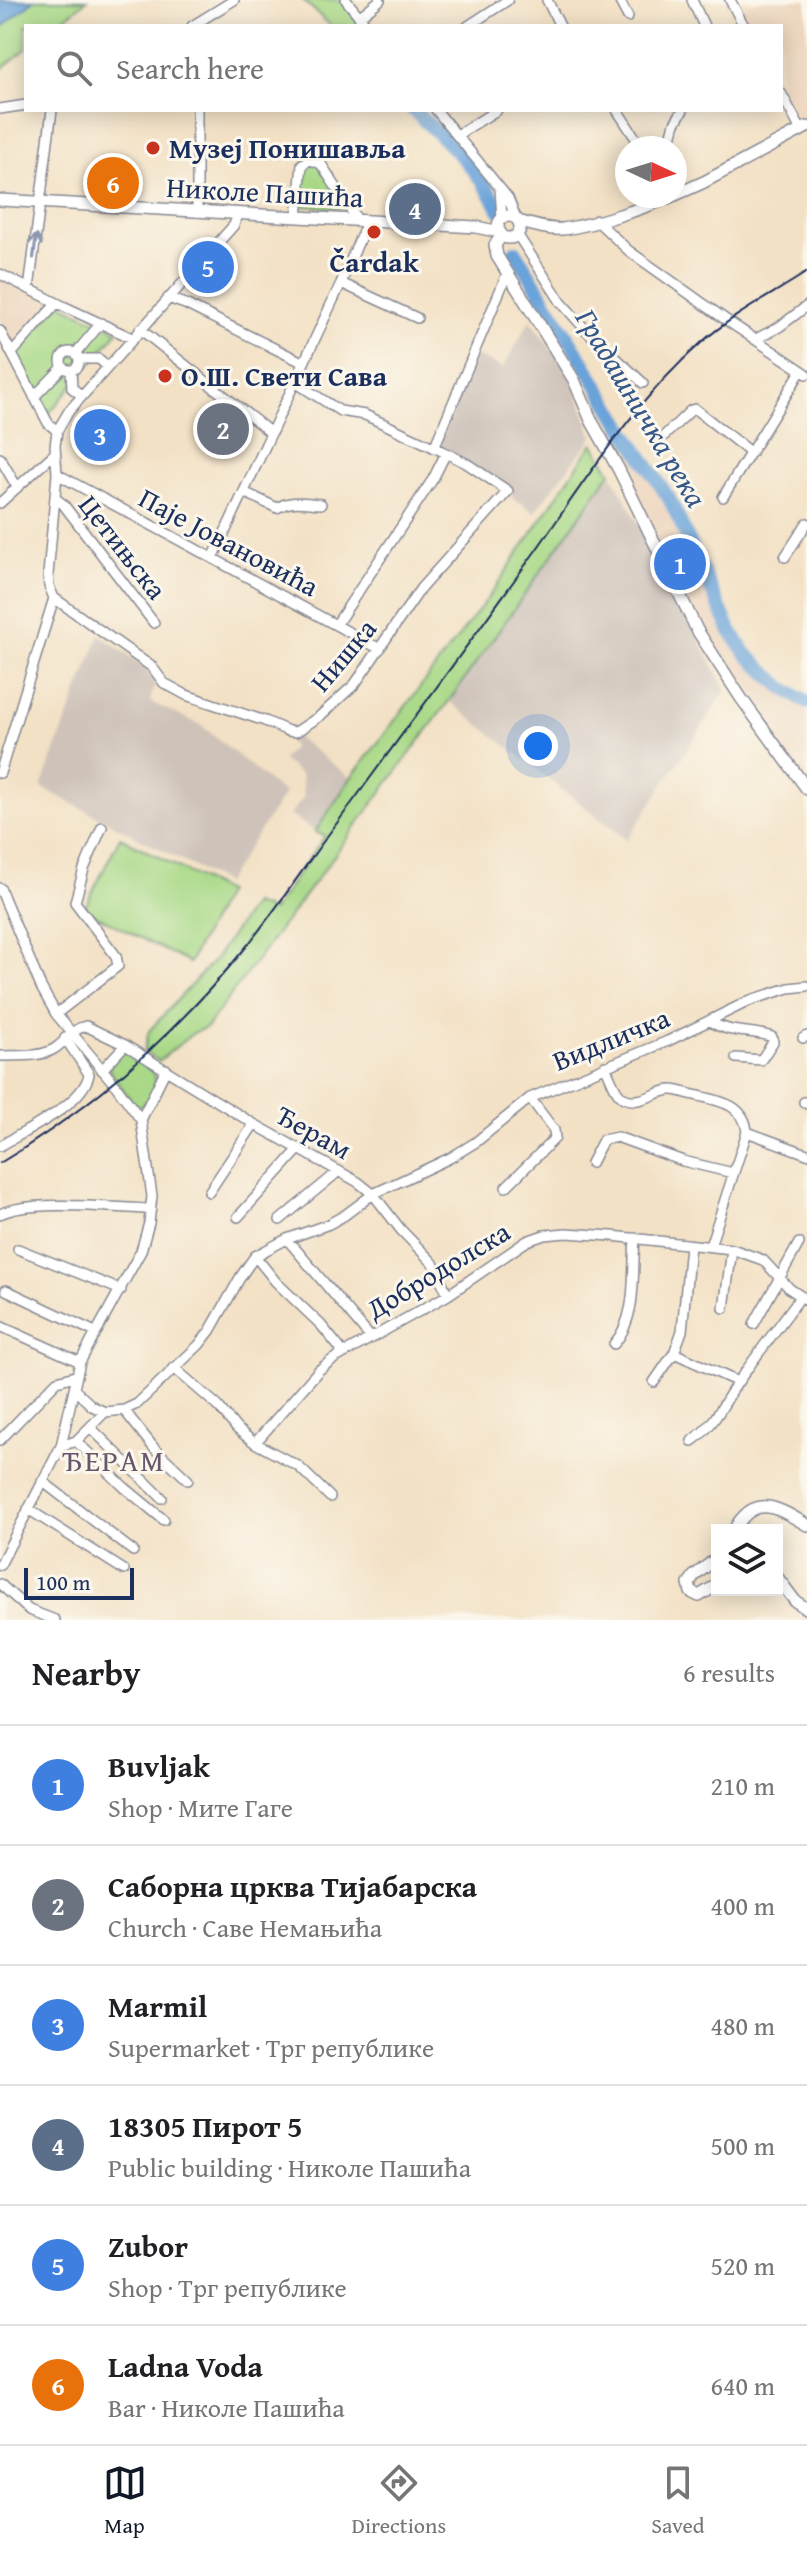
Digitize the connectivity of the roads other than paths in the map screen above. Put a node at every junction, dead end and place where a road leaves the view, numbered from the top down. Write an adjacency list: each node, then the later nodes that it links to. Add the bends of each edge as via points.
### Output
1 (234, 0): 11 (street)
2 (346, 0): 9 (street)
3 (380, 0): 9 (street)
4 (508, 0): 13 (street)
5 (547, 0): 14 (street)
6 (619, 0): 10 (street)
7 (692, 0): 15 (street)
8 (730, 0): 16 (street)
9 (359, 17): 12 (street)
10 (628, 17)
11 (197, 24)
12 (365, 24)
13 (471, 24)
14 (559, 24)
15 (703, 24)
16 (743, 24)
17 (783, 96): 26 (street, Николе Пашића)
18 (24, 105): 19 (street)
19 (0, 109)
20 (52, 112): 32 (street)
21 (197, 112): 34 (street)
22 (438, 112): 27 (street)
23 (494, 112): 27 (street)
24 (618, 112): 28 (street)
25 (682, 112): 29 (street)
26 (804, 129): 30 (main road, Николе Пашића)
27 (457, 135): 40 (street, via 512,204)
28 (634, 136)
29 (671, 136)
30 (687, 189)
31 (0, 200): 32 (main road, Николе Пашића)
32 (40, 203): 34 (main road, Николе Пашића); 44 (street, one-way to 32)
33 (634, 208): 37 (main road, Николе Пашића)
34 (197, 212): 35 (main road, Николе Пашића)
35 (238, 214): 36 (main road, Николе Пашића); 45 (street)
36 (297, 217): 38 (main road, Николе Пашића); 38 (street, via 302,164 311,160 321,164)
37 (596, 220): 40 (main road, Николе Пашића, via 535,232); 53 (street, via 629,251)
38 (362, 221): 39 (main road, Николе Пашића); 43 (street)
39 (483, 228): 40 (main road); 40 (main road, Николе Пашића)
40 (508, 229): 41 (main road); 61 (street, via 561,302)
41 (505, 270): 67 (street); 87 (main road, via 574,380 697,630)
42 (0, 274): 44 (street)
43 (341, 283): 48 (street); 56 (street)
44 (29, 289): 46 (street)
45 (168, 298): 50 (street); 56 (street)
46 (57, 303): 49 (street); 54 (street)
47 (807, 306): 53 (street)
48 (417, 318)
49 (101, 323): 52 (street); 55 (street)
50 (140, 329): 52 (street); 65 (street)
51 (0, 331): 54 (street)
52 (132, 338): 57 (street)
53 (756, 339): 59 (street)
54 (12, 353): 63 (street)
55 (78, 356): 57 (street, via 99,359); 58 (street, via 78,365); 58 (street, via 68,351 63,355)
56 (304, 363): 60 (street)
57 (108, 367): 62 (street)
58 (67, 368): 62 (street, via 72,388); 63 (street)
59 (804, 372): 69 (street)
60 (295, 382): 65 (street); 67 (street, via 340,411 365,415)
61 (643, 383)
62 (81, 395): 64 (street)
63 (34, 397): 64 (street)
64 (57, 431): 70 (street)
65 (271, 433): 74 (street)
66 (665, 435): 69 (street, via 695,409)
67 (434, 448): 68 (street)
68 (446, 453): 84 (street); 85 (street, Нишка, via 508,493 421,588)
69 (751, 453): 75 (street)
70 (54, 454): 72 (street); 73 (street)
71 (0, 458): 73 (street)
72 (57, 474): 76 (street); 81 (street, Паје Јовановића)
73 (17, 487): 77 (street)
74 (244, 492): 78 (street, via 277,508 285,503); 81 (street)
75 (723, 497)
76 (55, 498): 82 (street, via 48,575); 83 (street, Цетињска)
77 (0, 503)
78 (321, 504)
79 (807, 523): 80 (street)
80 (785, 557)
81 (213, 558): 84 (street, Паје Јовановића)
82 (54, 598): 85 (street, Нишка, via 152,667 164,683 292,732 339,700); 86 (street)
83 (154, 623)
84 (336, 625): 85 (street, Паје Јовановића)
85 (380, 649)
86 (0, 773)
87 (807, 789)
88 (102, 827): 91 (street, via 75,902 118,966)
89 (0, 888): 91 (street)
90 (807, 986): 92 (street, Видличка, via 751,1000)
91 (56, 1014): 93 (street)
92 (709, 1021): 96 (street, Видличка, via 723,1030 773,1039 761,1060); 97 (street, Видличка)
93 (68, 1036): 94 (street, Ђерам, via 86,1026); 95 (street, via 45,1053); 99 (street); 104 (street, via 89,1074 84,1089)
94 (125, 1045): 98 (street, Ђерам); 99 (street)
95 (0, 1056)
96 (736, 1058)
97 (605, 1066): 100 (street, Видличка); 103 (street, via 626,1099 674,1090 710,1098 740,1112)
98 (166, 1069): 101 (street); 102 (street, Ђерам)
99 (102, 1070): 101 (street)
100 (530, 1098): 110 (street, Видличка, via 555,1138); 112 (street, Видличка, via 450,1158)
101 (141, 1120): 113 (street)
102 (254, 1124): 105 (street, Ђерам); 111 (street)
103 (747, 1132): 106 (street); 109 (street)
104 (0, 1146)
105 (299, 1149): 108 (street, Ђерам); 115 (street)
106 (807, 1154)
107 (591, 1163): 109 (street, via 603,1140 617,1137)
108 (339, 1171): 112 (street, Ђерам); 116 (street)
109 (733, 1173): 121 (street)
110 (506, 1187)
111 (209, 1192)
112 (373, 1194): 118 (street, Видличка, via 340,1218); 128 (street, Ђерам, via 438,1269)
113 (151, 1209): 114 (street, via 35,1206); 127 (street, via 141,1251)
114 (0, 1214)
115 (238, 1217)
116 (280, 1220)
117 (635, 1238): 120 (street, Добродолска); 128 (street, Добродолска, via 544,1235); 135 (street, via 630,1305)
118 (287, 1239): 124 (street, Видличка); 134 (street)
119 (799, 1243): 125 (street)
120 (690, 1245): 121 (street, Добродолска); 137 (street, via 684,1321)
121 (710, 1246): 123 (street, Добродолска)
122 (18, 1249): 127 (street)
123 (732, 1249): 125 (street, Добродолска, via 763,1260); 130 (street)
124 (255, 1256): 136 (street); 139 (street, via 210,1331)
125 (779, 1277): 129 (street, Добродолска); 131 (street)
126 (6, 1290): 133 (street)
127 (121, 1290): 133 (street)
128 (448, 1295): 134 (street, Добродолска)
129 (804, 1298): 142 (street)
130 (724, 1308)
131 (754, 1324)
132 (1, 1328): 138 (street)
133 (95, 1332): 138 (street)
134 (370, 1337): 136 (street, Добродолска)
135 (614, 1344)
136 (343, 1352): 150 (street, Добродолска, via 319,1370)
137 (674, 1353): 141 (street); 142 (street)
138 (80, 1362): 140 (street)
139 (174, 1368): 144 (street); 150 (street)
140 (75, 1376): 143 (street); 147 (street, via 57,1381)
141 (654, 1382)
142 (738, 1382): 149 (street, via 708,1429)
143 (75, 1390): 145 (street); 151 (street)
144 (124, 1410): 145 (street); 152 (street)
145 (105, 1412): 146 (street)
146 (90, 1427): 148 (street); 155 (street)
147 (0, 1440)
148 (76, 1441): 151 (street); 157 (street)
149 (692, 1441)
150 (255, 1443): 154 (street, via 298,1466)
151 (61, 1446): 153 (street)
152 (188, 1480)
153 (42, 1481): 156 (street); 160 (street)
154 (330, 1497)
155 (162, 1498)
156 (28, 1509): 162 (street); 163 (street)
157 (164, 1520)
158 (738, 1524): 159 (main road, via 744,1514 763,1506)
159 (807, 1525)
160 (133, 1551)
161 (711, 1563): 166 (main road, via 689,1584 699,1596)
162 (0, 1565)
163 (124, 1570)
164 (0, 1584): 168 (street, via 29,1610)
165 (783, 1585): 167 (main road)
166 (711, 1589)
167 (807, 1609)
168 (55, 1620)

